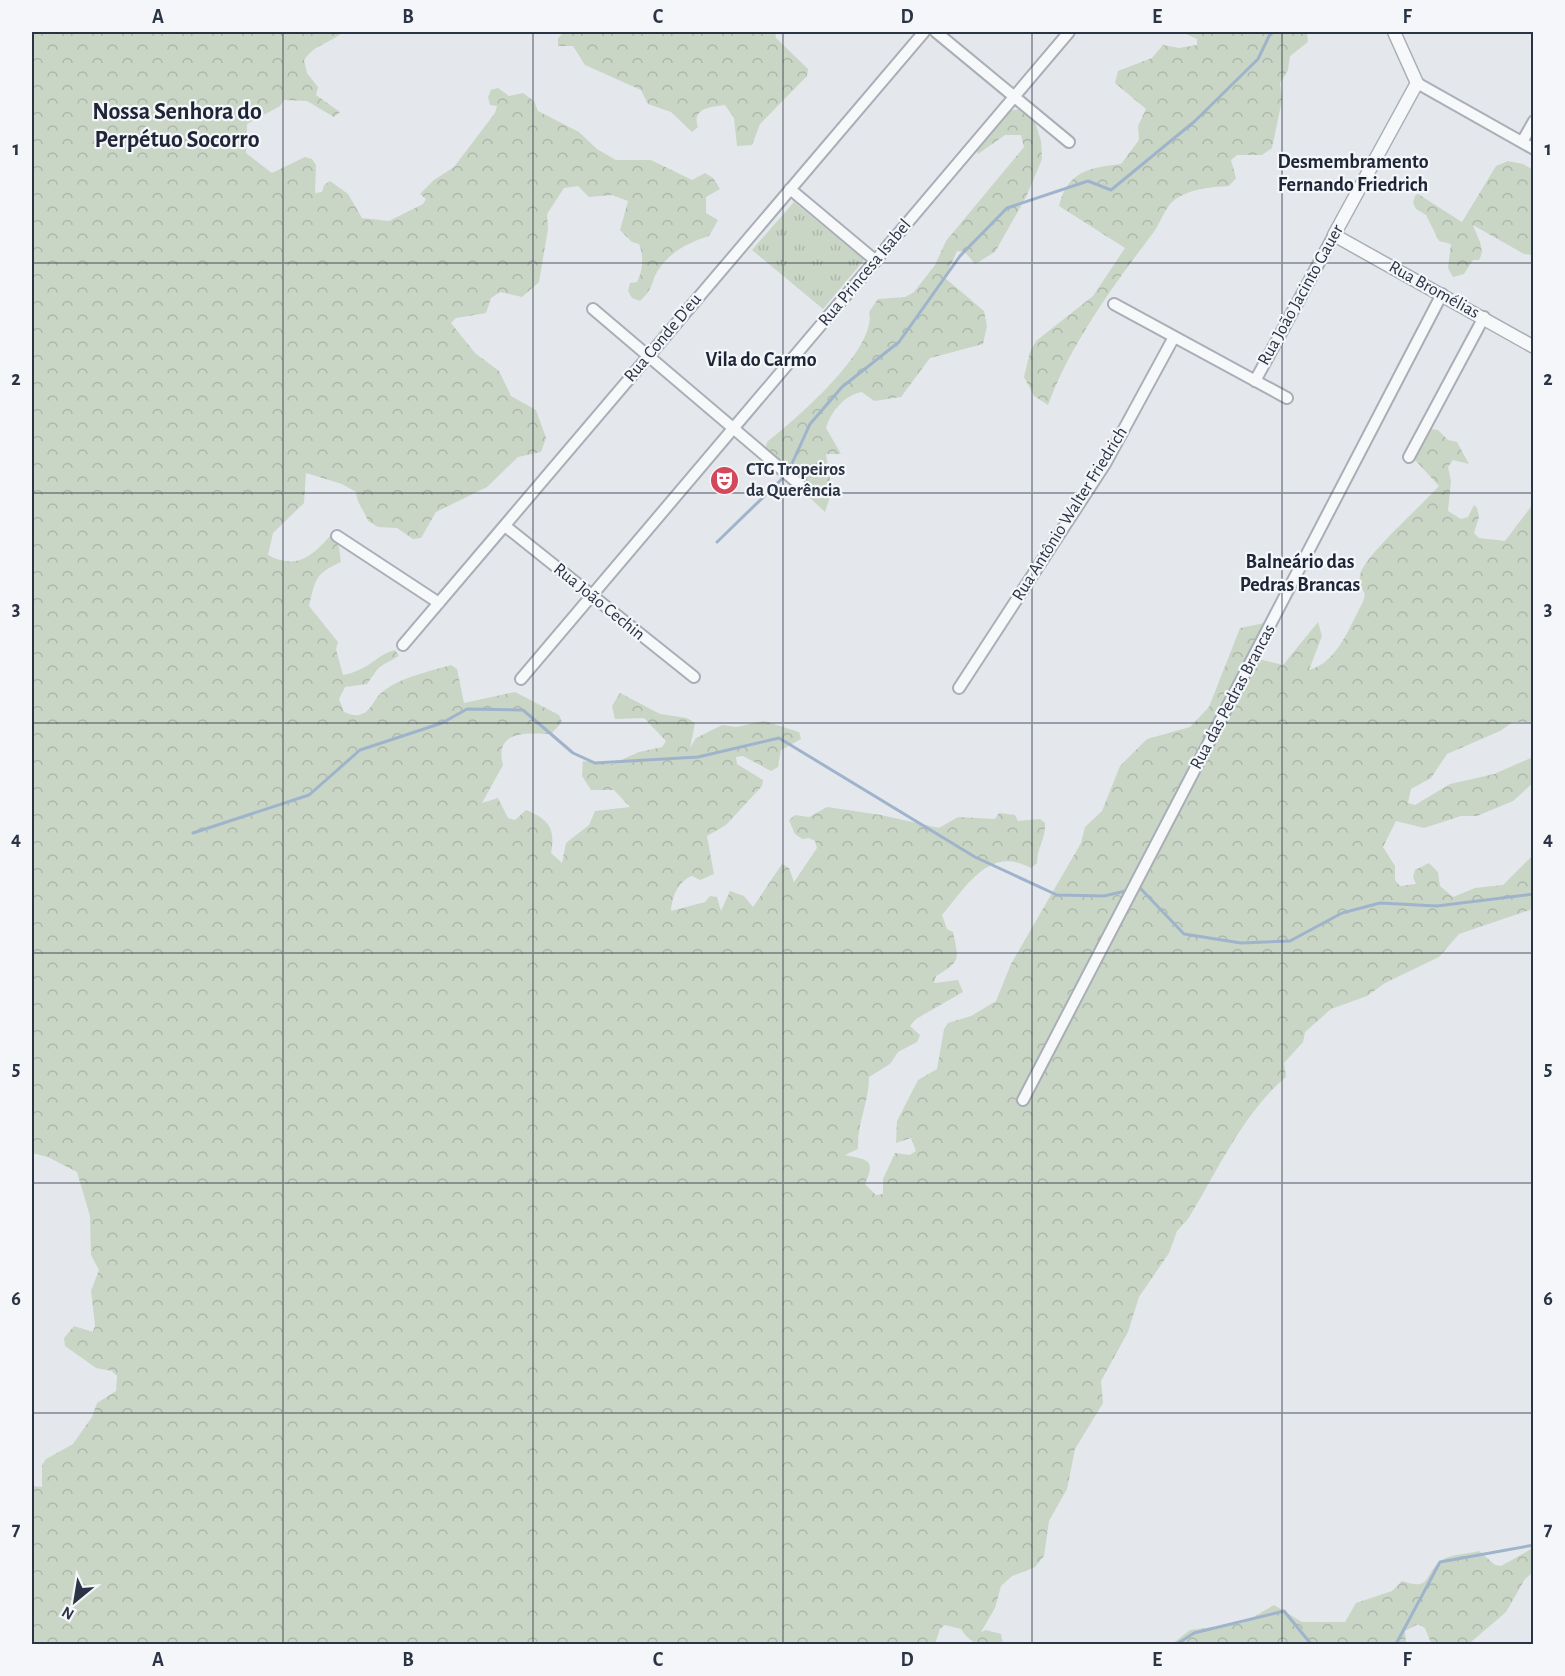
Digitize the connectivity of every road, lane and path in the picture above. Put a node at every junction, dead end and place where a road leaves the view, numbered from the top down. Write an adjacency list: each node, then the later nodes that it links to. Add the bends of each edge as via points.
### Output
1 (924, 32): 11 (street, Rua Conde D'eu)
2 (936, 32): 6 (street)
3 (1069, 32): 6 (street, Rua Princesa Isabel)
4 (1394, 32): 5 (street)
5 (1417, 83): 9 (street); 12 (street, Rua João Jacinto Gauer)
6 (1015, 97): 8 (street); 13 (street, Rua Princesa Isabel)
7 (1533, 121): 9 (street)
8 (1069, 142)
9 (1522, 142): 10 (street)
10 (1533, 149)
11 (790, 189): 13 (street); 20 (street, Rua Conde D'eu)
12 (1334, 235): 14 (street, Rua Bromélias); 21 (street, Rua João Jacinto Gauer)
13 (876, 261): 23 (street, Rua Princesa Isabel)
14 (1442, 294): 17 (street, Rua Bromélias); 34 (street, Rua das Pedras Brancas)
15 (1114, 304): 18 (street, Rua João Jacinto Gauer)
16 (593, 309): 20 (street)
17 (1484, 317): 19 (street, Rua Bromélias); 24 (street)
18 (1174, 337): 21 (street, Rua João Jacinto Gauer); 33 (street, Rua Antônio Walter Friedrich, via 1105,464)
19 (1533, 347)
20 (648, 356): 23 (street); 26 (street, Rua Conde D'eu)
21 (1255, 381): 22 (street, Rua João Jacinto Gauer)
22 (1287, 398)
23 (734, 429): 25 (street); 28 (street, Rua Princesa Isabel)
24 (1409, 457)
25 (807, 491)
26 (505, 526): 28 (street, Rua João Cechin); 29 (street, Rua Conde D'eu)
27 (337, 536): 29 (street)
28 (592, 596): 31 (street, Rua João Cechin); 32 (street, Rua Princesa Isabel)
29 (439, 603): 30 (street, Rua Conde D'eu)
30 (403, 645)
31 (694, 677)
32 (521, 679)
33 (960, 688)
34 (1023, 1100)

